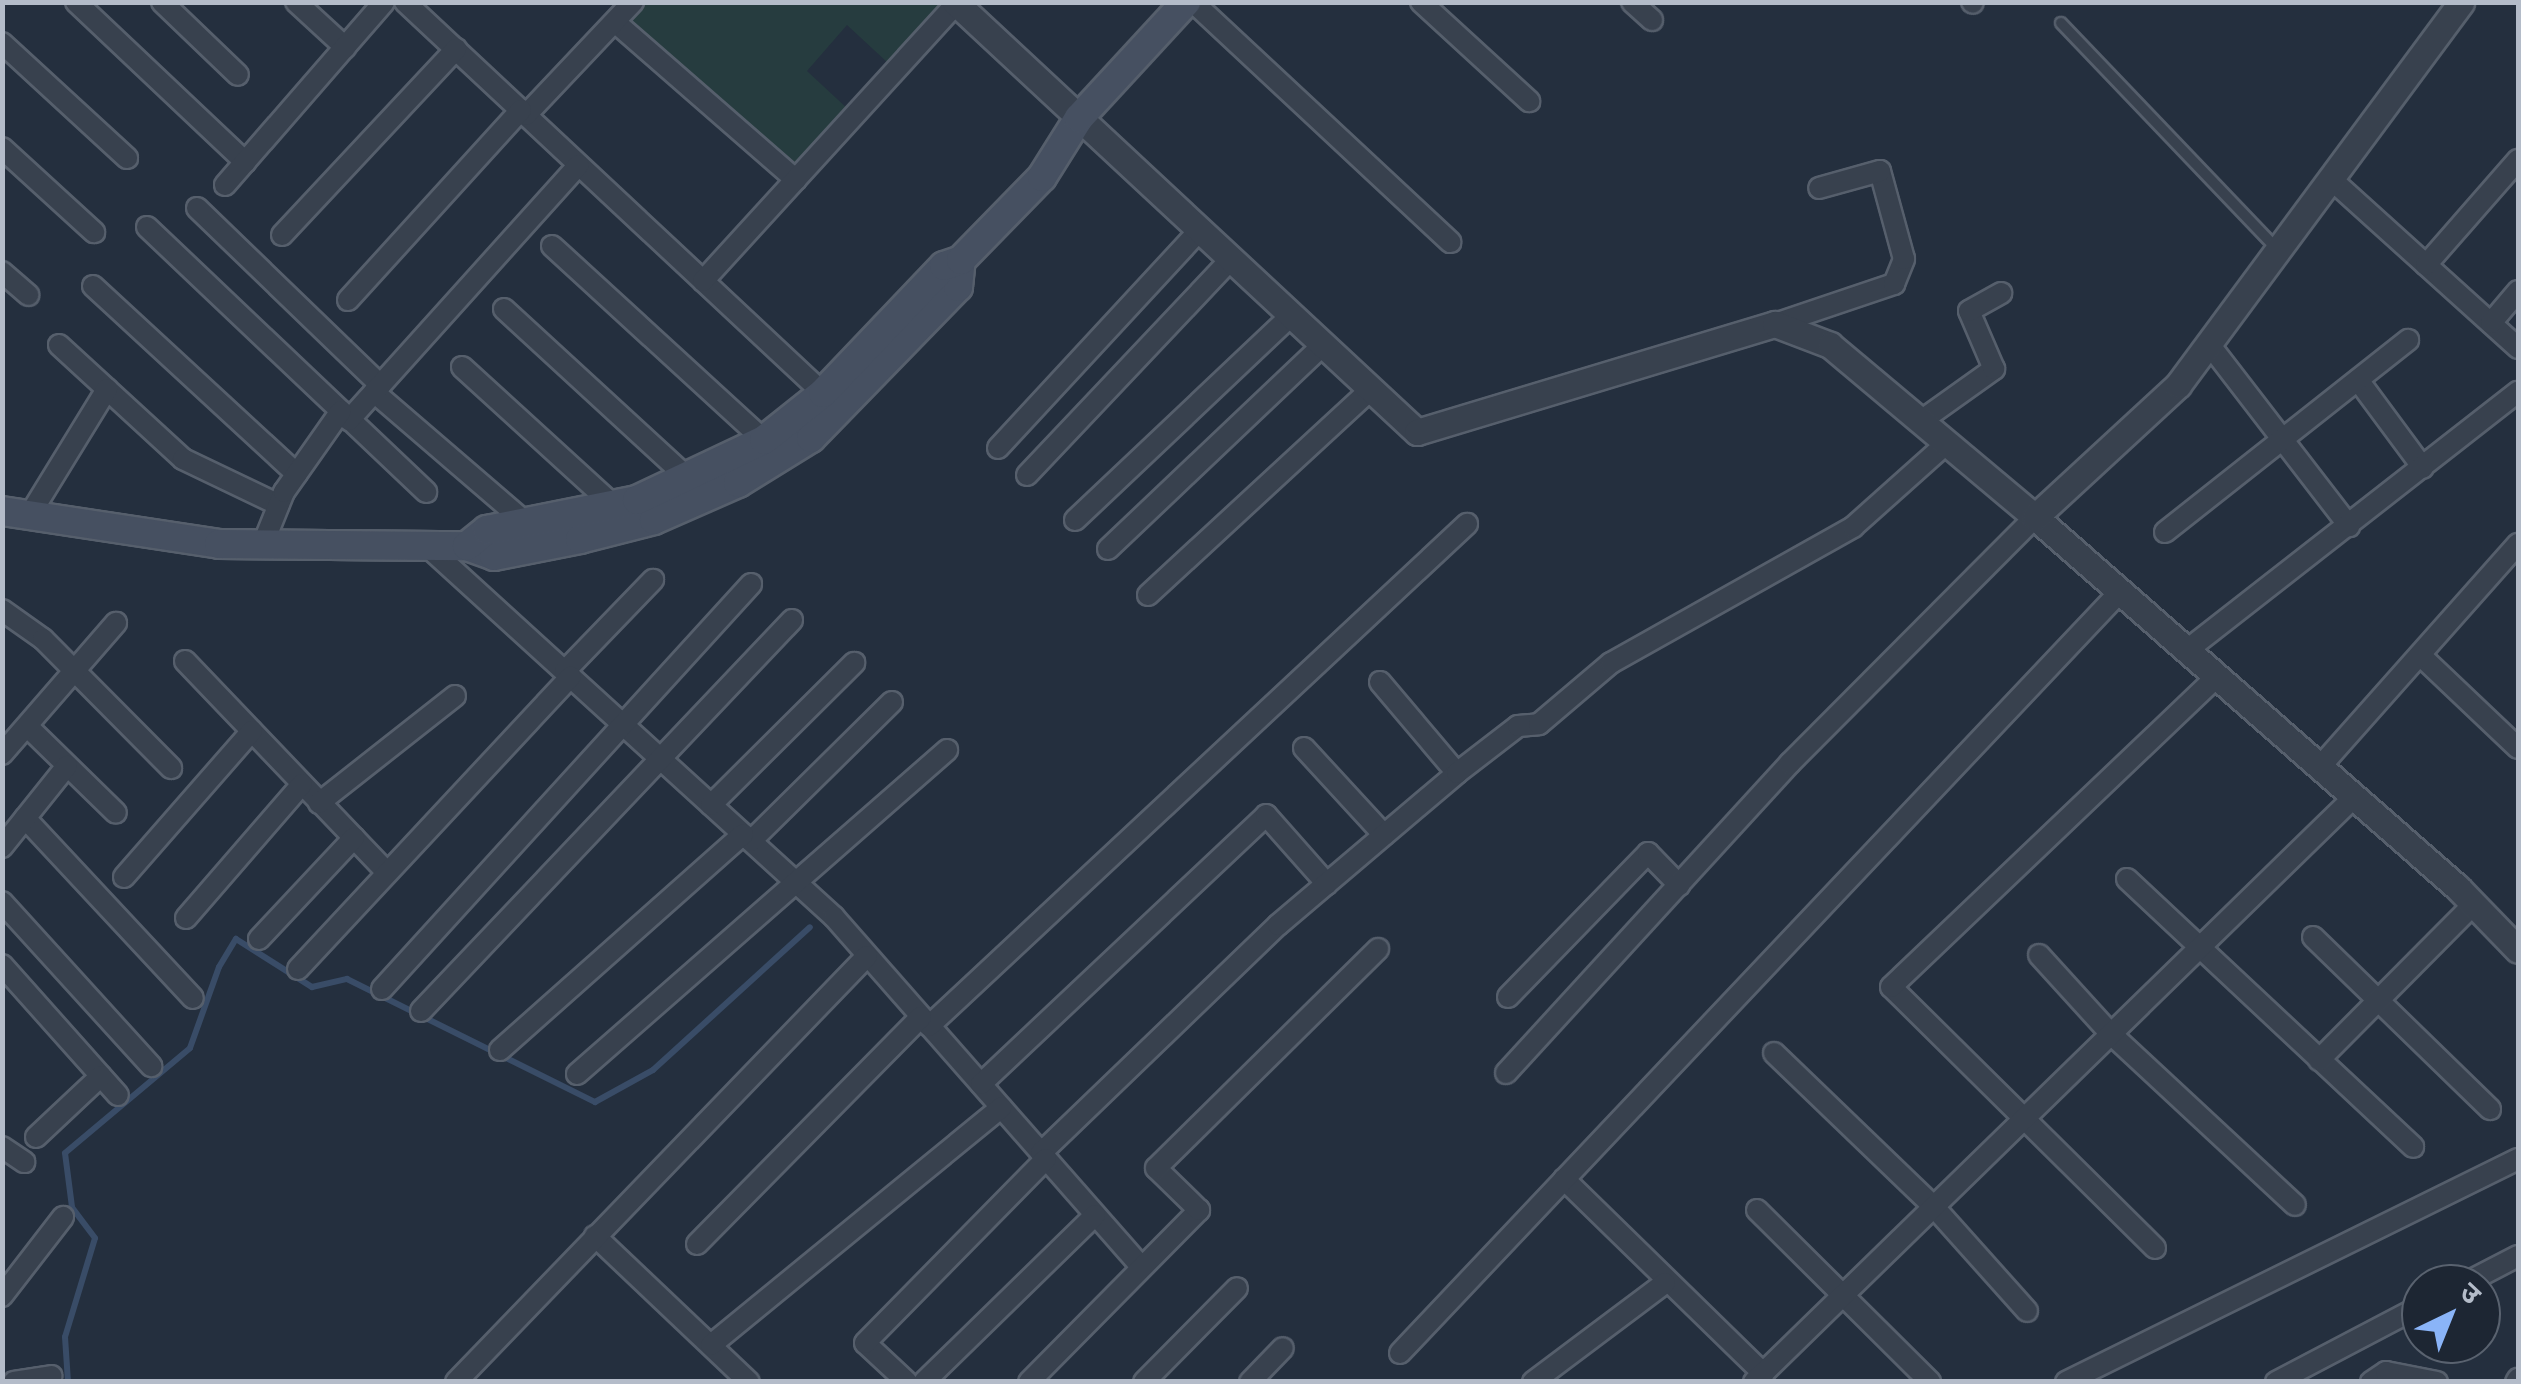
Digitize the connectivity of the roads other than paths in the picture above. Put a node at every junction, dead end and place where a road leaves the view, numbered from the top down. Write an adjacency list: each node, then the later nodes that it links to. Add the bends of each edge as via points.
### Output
1 (76, 2): 28 (street)
2 (162, 2): 21 (street)
3 (296, 2): 19 (street)
4 (384, 2): 19 (street)
5 (405, 2): 14 (street)
6 (440, 2): 14 (street)
7 (633, 2): 16 (street)
8 (1186, 2): 24 (main road)
9 (1193, 2): 39 (street)
10 (1422, 2): 22 (street)
11 (1632, 2): 15 (street)
12 (2461, 2): 30 (street)
13 (956, 3): 24 (street); 31 (street)
14 (424, 20): 20 (street)
15 (1652, 20)
16 (615, 22): 23 (street); 31 (street)
17 (2061, 23): 41 (lane)
18 (2, 44): 26 (street)
19 (344, 47): 28 (street)
20 (456, 50): 23 (street); 38 (street)
21 (238, 74)
22 (1528, 101)
23 (523, 112): 29 (street); 50 (street)
24 (1079, 118): 36 (street); 66 (main road, via 1042,178 961,260 944,266)
25 (2, 148): 37 (street)
26 (127, 158)
27 (2518, 160): 43 (street)
28 (245, 162): 32 (street)
29 (579, 165): 45 (street); 62 (street)
30 (2330, 179): 41 (street); 43 (street)
31 (796, 180): 45 (street)
32 (224, 185)
33 (1819, 188): 54 (street, via 1880,170 1904,259 1894,284)
34 (198, 208): 62 (street)
35 (147, 227): 67 (street)
36 (1200, 230): 42 (street); 72 (street)
37 (94, 232)
38 (282, 235)
39 (1450, 242)
40 (552, 246): 69 (street)
41 (2278, 250): 56 (street)
42 (1231, 259): 52 (street); 75 (street)
43 (2426, 265): 53 (street)
44 (2, 272): 49 (street)
45 (704, 282): 66 (street)
46 (93, 286): 74 (street)
47 (2518, 291): 53 (street)
48 (2001, 293): 68 (street, via 1969,311 1994,369)
49 (28, 295)
50 (348, 300)
51 (504, 309): 76 (street)
52 (1292, 316): 58 (street); 82 (street)
53 (2491, 323): 59 (street)
54 (1774, 324): 64 (street, via 1417,432); 68 (street, via 1830,345)
55 (2408, 340): 61 (street)
56 (2208, 344): 70 (street); 81 (street, via 2178,385)
57 (59, 345): 63 (street)
58 (1323, 345): 64 (street); 91 (street)
59 (2518, 348)
60 (462, 367): 79 (street)
61 (2358, 380): 70 (street); 73 (street)
62 (378, 388): 67 (street); 83 (street)
63 (107, 389): 78 (street, via 184,459); 80 (street)
64 (1370, 389): 95 (street)
65 (2518, 392): 73 (street)
66 (819, 407): 69 (main road); 90 (main road, via 738,483 654,520 494,556)
67 (345, 416): 74 (street); 77 (street)
68 (1920, 421): 71 (street)
69 (764, 440): 76 (main road)
70 (2282, 440): 85 (street); 86 (street)
71 (1947, 443): 81 (street); 120 (street, via 1853,527 1611,663 1539,724 1518,726)
72 (998, 448)
73 (2423, 468): 85 (street)
74 (297, 474): 78 (street)
75 (1027, 475)
76 (689, 480): 79 (main road)
77 (426, 492)
78 (279, 505): 87 (street)
79 (612, 505): 83 (main road)
80 (16, 513): 87 (main road)
81 (2035, 517): 94 (street); 136 (street)
82 (1075, 520)
83 (525, 522): 90 (main road, via 488,530)
84 (1467, 524): 154 (street)
85 (2349, 526): 99 (street)
86 (2165, 532)
87 (263, 544): 89 (main road)
88 (2518, 544): 100 (street)
89 (428, 546): 90 (main road); 104 (street)
90 (467, 546)
91 (1108, 549)
92 (653, 580): 104 (street)
93 (751, 584): 109 (street)
94 (2120, 592): 99 (street); 174 (street)
95 (1148, 595)
96 (2, 610): 103 (street, via 43,640)
97 (792, 620): 116 (street)
98 (116, 623): 103 (street)
99 (2186, 651): 105 (street)
100 (2420, 655): 112 (street); 119 (street)
101 (185, 661): 111 (street)
102 (854, 663): 124 (street)
103 (72, 674): 110 (street); 118 (street)
104 (568, 674): 109 (street); 131 (street)
105 (2216, 677): 119 (street); 167 (street, via 1891,987)
106 (1380, 682): 120 (street)
107 (456, 696): 123 (street)
108 (892, 702): 129 (street)
109 (620, 722): 116 (street); 149 (street)
110 (27, 726): 115 (street); 117 (street)
111 (252, 731): 121 (street); 132 (street)
112 (2514, 735)
113 (1304, 748): 127 (street)
114 (946, 750): 134 (street)
115 (2, 754)
116 (660, 758): 124 (street); 153 (street)
117 (66, 766): 125 (street); 126 (street)
118 (172, 768)
119 (2319, 768): 122 (street)
120 (1457, 773): 127 (street)
121 (302, 784): 123 (street); 139 (street)
122 (2354, 798): 138 (street); 143 (street)
123 (319, 803): 128 (street)
124 (711, 805): 129 (street)
125 (116, 813)
126 (25, 818): 130 (street); 151 (street)
127 (1384, 835): 135 (street)
128 (354, 838): 131 (street); 141 (street)
129 (747, 838): 134 (street); 156 (street)
130 (2, 847)
131 (386, 871): 148 (street)
132 (124, 877)
133 (2127, 879): 143 (street)
134 (797, 884): 145 (street); 160 (street)
135 (1326, 884): 163 (street, via 1266,815); 171 (street)
136 (1678, 885): 150 (street, via 1648,853); 161 (street)
137 (2, 902): 159 (street)
138 (2474, 904): 144 (street); 152 (street)
139 (186, 918)
140 (2313, 937): 152 (street)
141 (259, 940)
142 (1378, 949): 183 (street, via 1156,1168 1199,1210)
143 (2199, 949): 155 (street); 158 (street)
144 (2518, 950)
145 (867, 956): 154 (street); 180 (street)
146 (2039, 956): 155 (street)
147 (2, 965): 162 (street)
148 (298, 969)
149 (382, 989)
150 (1508, 997)
151 (192, 998)
152 (2378, 1000): 158 (street); 166 (street)
153 (421, 1010)
154 (925, 1021): 163 (street); 181 (street)
155 (2112, 1034): 167 (street); 175 (street)
156 (500, 1050)
157 (1774, 1053): 176 (street)
158 (2318, 1060): 170 (street)
159 (151, 1066)
160 (577, 1074)
161 (1506, 1074)
162 (101, 1076): 164 (street); 168 (street)
163 (981, 1084): 165 (street)
164 (118, 1095)
165 (1001, 1108): 171 (street); 190 (street)
166 (2490, 1109)
167 (2024, 1120): 176 (street); 182 (street)
168 (36, 1137)
169 (2, 1147): 173 (street)
170 (2413, 1147)
171 (1044, 1156): 178 (street); 199 (street, via 865,1342)
172 (2518, 1158): 195 (street)
173 (24, 1162)
174 (1564, 1179): 184 (street); 192 (street)
175 (2295, 1205)
176 (1935, 1208): 187 (street); 188 (street)
177 (1757, 1210): 187 (street)
178 (1096, 1214): 183 (street); 200 (street)
179 (64, 1218): 186 (street)
180 (595, 1236): 190 (street); 197 (street)
181 (697, 1244)
182 (2155, 1248)
183 (1142, 1267): 201 (street)
184 (1665, 1283): 194 (street); 204 (street)
185 (1237, 1288): 202 (street)
186 (2, 1296)
187 (1844, 1296): 194 (street); 205 (street)
188 (2027, 1310)
189 (2401, 1316): 206 (street)
190 (711, 1345): 198 (street)
191 (1283, 1348): 203 (street)
192 (1400, 1354)
193 (52, 1376): 196 (street)
194 (1759, 1378)
195 (2071, 1381)
196 (14, 1382)
197 (456, 1382)
198 (748, 1382)
199 (907, 1382)
200 (924, 1382)
201 (1028, 1382)
202 (1144, 1382)
203 (1250, 1382)
204 (1533, 1382)
205 (1930, 1382)
206 (2276, 1382)
207 (2371, 1382): 208 (street, via 2386,1372)
208 (2437, 1382)

